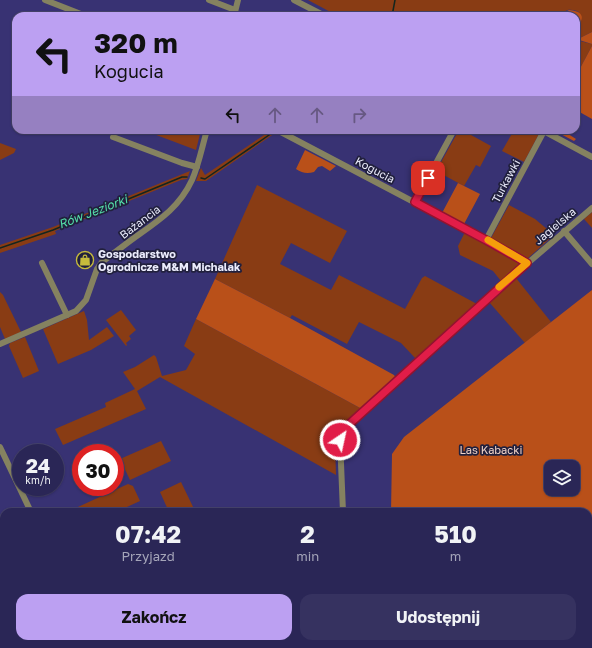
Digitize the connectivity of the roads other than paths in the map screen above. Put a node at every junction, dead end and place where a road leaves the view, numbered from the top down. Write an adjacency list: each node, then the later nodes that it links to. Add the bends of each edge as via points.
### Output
1 (45, 0): 5 (street)
2 (209, 0): 6 (street)
3 (238, 0): 7 (street)
4 (294, 0): 8 (street)
5 (76, 12)
6 (232, 12)
7 (234, 12)
8 (317, 12)
9 (206, 134): 16 (street, Bażancia)
10 (285, 134): 17 (street, Kogucia)
11 (452, 134): 17 (street)
12 (541, 134): 20 (street, Turkawki)
13 (550, 134): 15 (street)
14 (113, 137): 16 (street)
15 (592, 157)
16 (197, 167): 24 (street, Bażancia, via 172,210 102,262 86,300 76,311)
17 (415, 202): 20 (street, Kogucia)
18 (592, 208): 19 (street, Jagielska)
19 (564, 232): 22 (street, Jagielska); 23 (street)
20 (486, 240): 22 (street, Kogucia)
21 (42, 263): 24 (street)
22 (527, 263): 28 (street, Jagielska, via 345,428 340,440)
23 (592, 264)
24 (66, 312): 25 (street, Bażancia)
25 (0, 344)
26 (0, 447): 27 (street)
27 (29, 508)
28 (343, 508)

